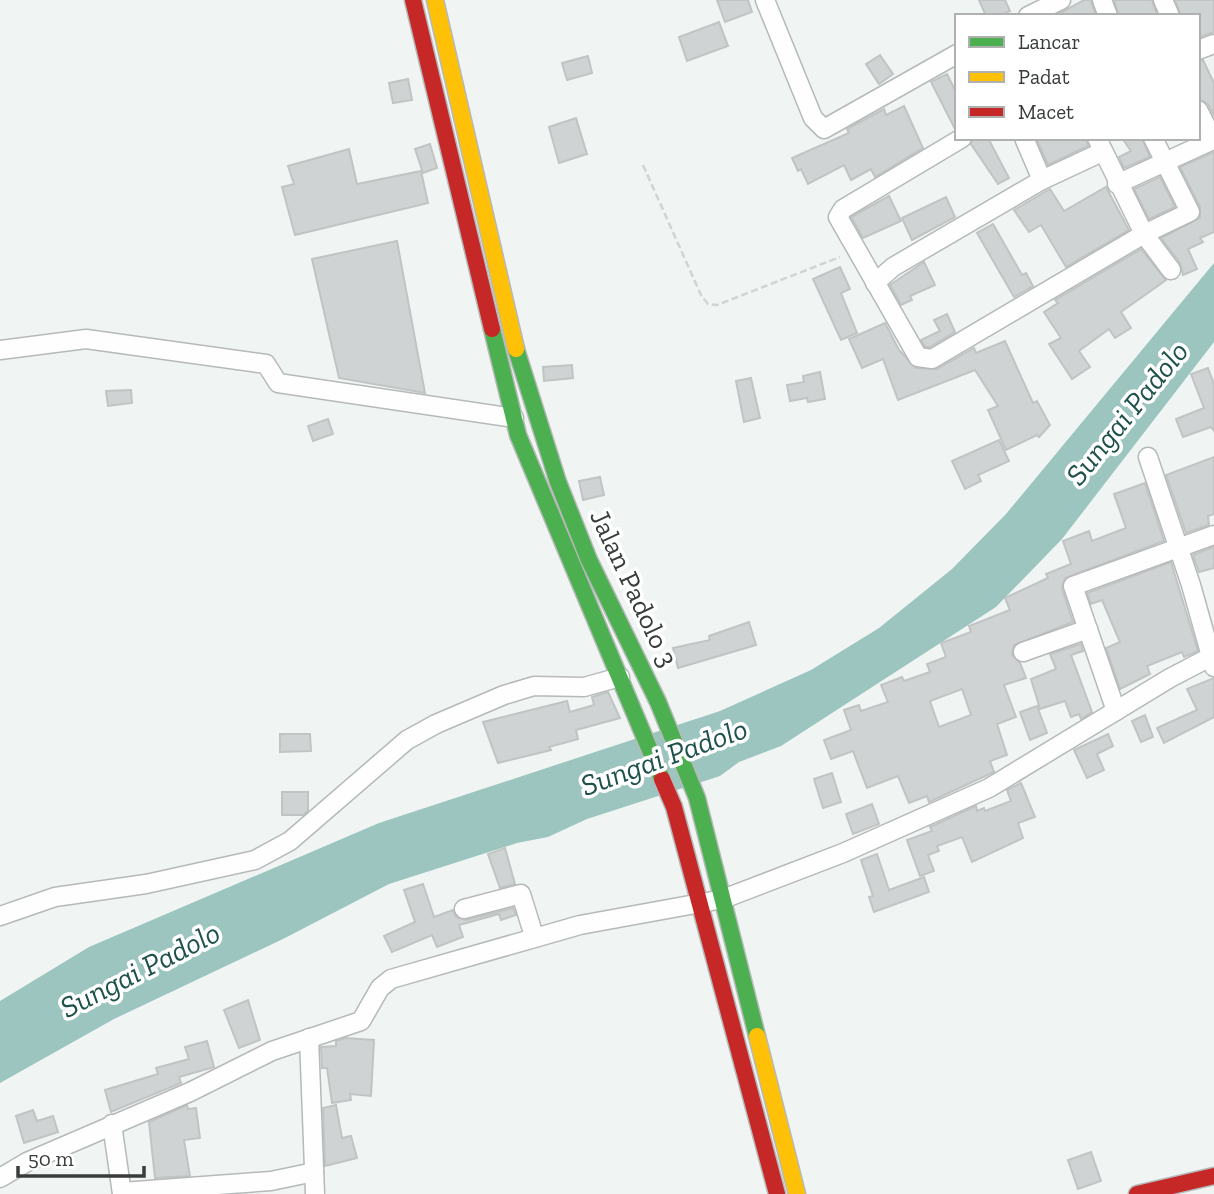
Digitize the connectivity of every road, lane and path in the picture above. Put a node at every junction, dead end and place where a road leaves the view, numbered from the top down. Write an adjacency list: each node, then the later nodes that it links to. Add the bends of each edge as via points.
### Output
1 (412, 0): 10 (street, Jalan Padolo 3)
2 (435, 0): 9 (street, Jalan Padolo 3)
3 (765, 0): 6 (street, via 813,118 824,129)
4 (1051, 6): 5 (street)
5 (1033, 14)
6 (955, 55)
7 (1200, 113): 8 (street)
8 (1212, 133): 15 (street)
9 (467, 134): 10 (street); 33 (street, Jalan Padolo 3, via 520,370 537,424 589,560 658,702 697,798)
10 (446, 139): 24 (street, Jalan Padolo 3)
11 (958, 140): 20 (street, via 841,212 838,220)
12 (1025, 140): 17 (street)
13 (1154, 140): 15 (street)
14 (1099, 145): 17 (street); 18 (street)
15 (1166, 162): 18 (street); 19 (street, via 1190,212)
16 (643, 166): 20 (path, via 708,304 717,305)
17 (1042, 180): 22 (street, via 892,267)
18 (1117, 184): 19 (street)
19 (1144, 234): 21 (street); 22 (street, via 933,359 918,357)
20 (856, 251): 22 (street)
21 (1171, 270)
22 (874, 283)
23 (0, 350): 24 (street, via 86,339 267,365 278,383)
24 (514, 418): 31 (street, Jalan Padolo 3, via 553,524)
25 (1148, 457): 27 (street)
26 (1214, 535): 27 (street)
27 (1178, 548): 28 (street, via 1073,586); 30 (street)
28 (1088, 629): 29 (street); 32 (street)
29 (1023, 652)
30 (1213, 660): 32 (street)
31 (620, 677): 34 (street, Jalan Padolo 3, via 674,807); 36 (street, via 584,687 534,686 436,724 407,740 290,841 256,860 146,884 55,897)
32 (1116, 711): 33 (street, via 989,788 843,853)
33 (723, 899): 34 (street); 42 (street, Jalan Padolo 3)
34 (699, 904): 37 (street); 44 (street, Jalan Padolo 3)
35 (464, 909): 37 (street, via 521,894)
36 (0, 916)
37 (534, 936): 38 (street, via 391,979 380,988 361,1021)
38 (309, 1038): 39 (street); 40 (street)
39 (112, 1124): 43 (street); 46 (street)
40 (314, 1172): 45 (street); 47 (street)
41 (1214, 1176): 49 (street)
42 (793, 1177): 44 (street); 48 (street, Jalan Padolo 3)
43 (0, 1178)
44 (776, 1188)
45 (235, 1189): 46 (street)
46 (122, 1193)
47 (315, 1194)
48 (797, 1194)
49 (1137, 1194)

